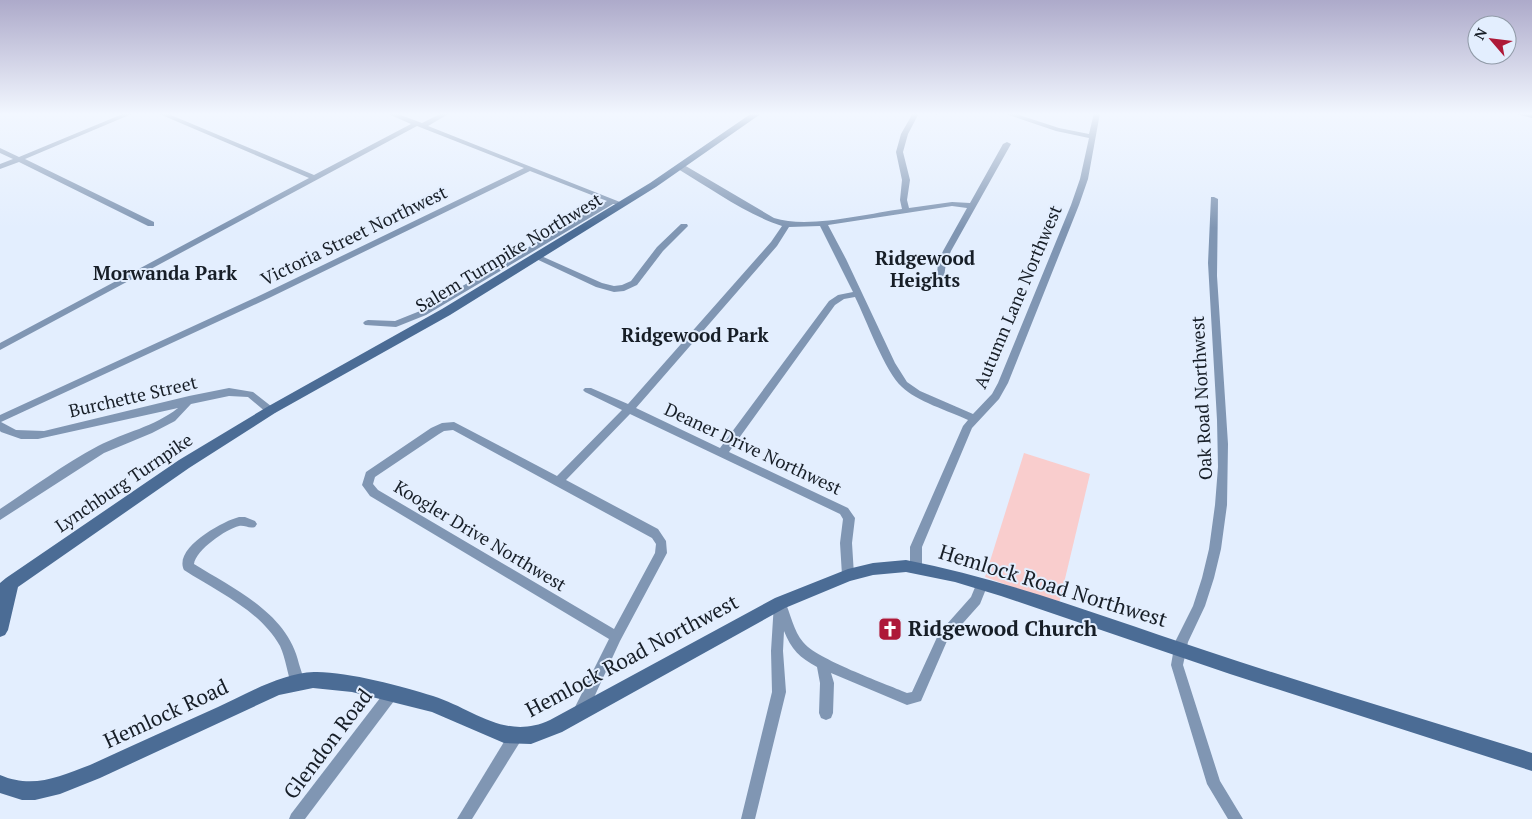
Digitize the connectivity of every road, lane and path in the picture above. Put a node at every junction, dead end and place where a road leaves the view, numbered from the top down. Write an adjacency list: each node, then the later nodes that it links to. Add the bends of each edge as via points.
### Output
1 (3, 151): 10 (street)
2 (38, 151): 10 (street)
3 (251, 151): 14 (street)
4 (367, 151): 14 (street)
5 (487, 151): 13 (street)
6 (704, 151): 12 (street, Salem Turnpike Northwest)
7 (901, 151): 18 (street, via 906,188 902,202)
8 (1003, 151): 17 (street)
9 (1089, 151): 32 (street, Autumn Lane Northwest, via 1079,194 1003,383 992,402)
10 (19, 159): 11 (street); 20 (street)
11 (0, 167)
12 (681, 167): 16 (street, Salem Turnpike Northwest); 21 (street, via 771,220)
13 (530, 168): 16 (street); 33 (street, Victoria Street Northwest, via 266,296)
14 (314, 178): 27 (street)
15 (1214, 199): 46 (street, Oak Road Northwest, via 1214,298 1224,450 1222,492 1208,575 1199,606)
16 (617, 202): 23 (street, Salem Turnpike Northwest); 26 (street, via 424,313 396,324)
17 (972, 207): 18 (street, via 959,204); 24 (street, via 942,263)
18 (906, 210): 19 (street)
19 (823, 223): 21 (street); 25 (street)
20 (151, 224)
21 (787, 225): 30 (street, via 774,244)
22 (684, 226): 23 (street, via 655,255 634,283 620,289 609,289)
23 (536, 257): 31 (street, Salem Turnpike Northwest, via 410,333)
24 (941, 275)
25 (858, 294): 32 (street, via 904,384); 35 (street, via 841,296 832,303)
26 (368, 323)
27 (0, 347)
28 (588, 390): 30 (street, Deaner Drive Northwest)
29 (189, 400): 31 (street, Burchette Street, via 244,392 258,398); 34 (street, Burchette Street, via 44,434 24,436); 37 (street, via 176,414 103,449)
30 (629, 409): 35 (street, Deaner Drive Northwest); 36 (street)
31 (271, 410): 42 (street, Lynchburg Turnpike, via 184,464)
32 (973, 418): 39 (street, Autumn Lane Northwest, via 916,547)
33 (0, 419)
34 (0, 426)
35 (722, 453): 40 (street, Deaner Drive Northwest, via 847,514)
36 (559, 481): 45 (street, via 654,532 661,542 661,553); 45 (street, Koogler Drive Northwest, via 454,426 442,427 397,456 370,475 367,484 374,493)
37 (0, 515)
38 (251, 524): 48 (street, via 243,521 231,524 193,551 186,563 270,623 285,641)
39 (916, 567): 40 (street, Hemlock Road Northwest, via 890,566); 41 (street, Hemlock Road Northwest)
40 (848, 575): 43 (street, Hemlock Road Northwest)
41 (982, 584): 46 (street, Hemlock Road Northwest); 47 (street, via 976,600 943,637 916,697 907,699)
42 (5, 587): 44 (street)
43 (780, 602): 47 (street, via 799,648); 51 (street, Hemlock Road Northwest); 58 (street, via 779,692)
44 (0, 630)
45 (616, 637): 51 (street)
46 (1178, 649): 54 (street, Hemlock Road Northwest); 59 (street, via 1177,665 1214,784)
47 (823, 663): 52 (street, via 827,683)
48 (297, 682): 49 (street, Hemlock Road, via 313,680); 55 (street, Hemlock Road, via 65,783 24,791 11,790)
49 (352, 684): 50 (street, Hemlock Road Northwest)
50 (392, 693): 53 (street, Hemlock Road Northwest, via 433,704); 56 (street, Glendon Road)
51 (580, 713): 53 (street, Hemlock Road Northwest, via 541,733)
52 (826, 713)
53 (515, 737): 57 (street)
54 (1532, 762)
55 (0, 784)
56 (296, 819)
57 (464, 819)
58 (748, 819)
59 (1236, 819)

